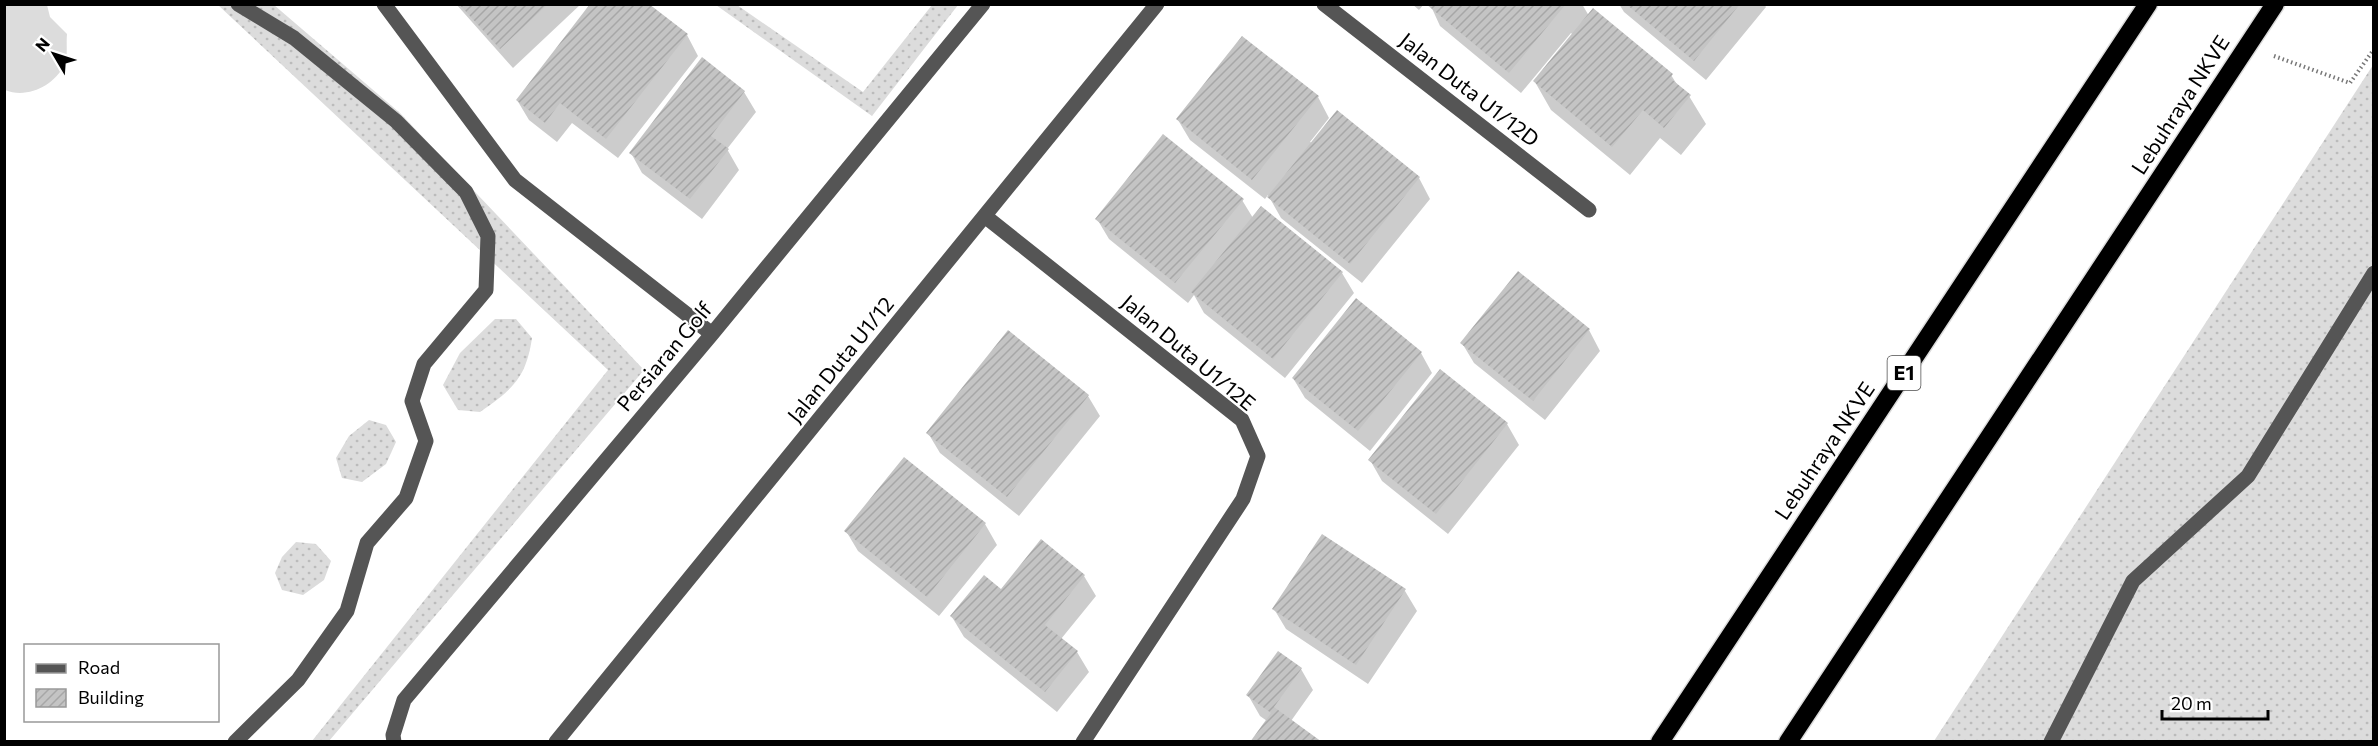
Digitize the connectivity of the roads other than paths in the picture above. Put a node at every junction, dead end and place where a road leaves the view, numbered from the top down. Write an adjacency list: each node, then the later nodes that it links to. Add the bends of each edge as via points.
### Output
1 (238, 4): 12 (street, via 294,38 396,121 466,192 488,236 486,290 424,364 412,401 426,441 406,498 368,543 341,620 298,681)
2 (384, 4): 11 (street, via 515,180)
3 (983, 4): 11 (street, Persiaran Golf)
4 (1157, 4): 9 (street, Jalan Duta U1/12)
5 (1324, 4): 8 (street, Jalan Duta U1/12D)
6 (2148, 4): 16 (highway, Lebuhraya NKVE / E1)
7 (2275, 4): 17 (highway, Lebuhraya NKVE)
8 (1589, 210)
9 (986, 217): 14 (street, Jalan Duta U1/12); 15 (street, Jalan Duta U1/12E, via 1242,420 1258,456 1243,499)
10 (2373, 273): 18 (street, via 2248,476 2133,581)
11 (712, 334): 13 (street, Persiaran Golf, via 404,700)
12 (235, 741)
13 (394, 741)
14 (556, 741)
15 (1083, 741)
16 (1660, 741)
17 (1788, 741)
18 (2051, 741)

